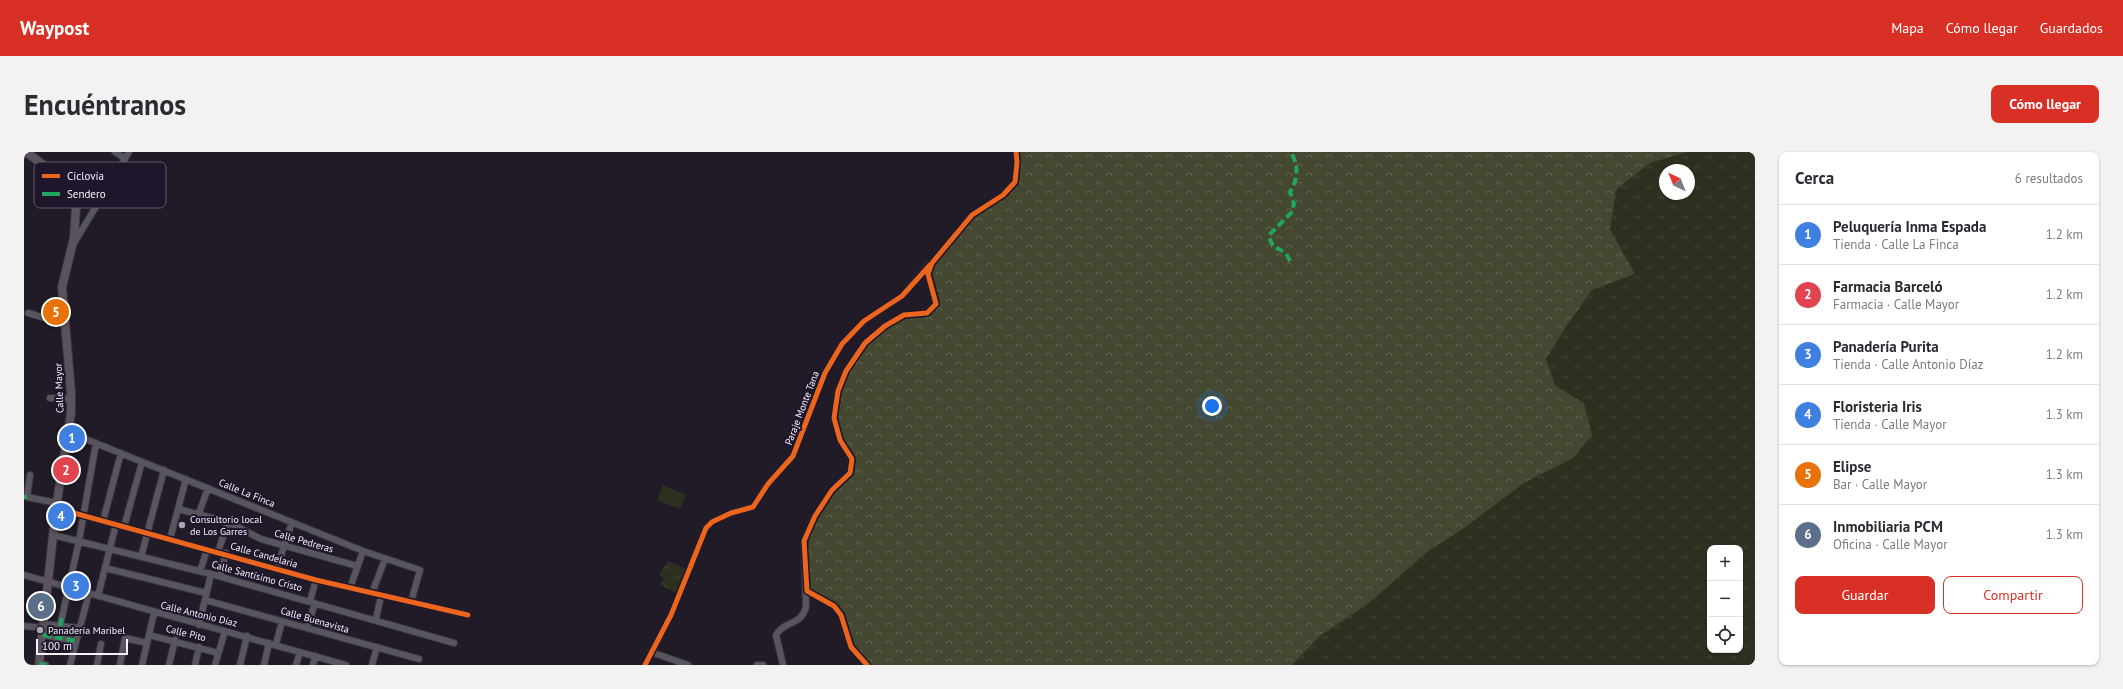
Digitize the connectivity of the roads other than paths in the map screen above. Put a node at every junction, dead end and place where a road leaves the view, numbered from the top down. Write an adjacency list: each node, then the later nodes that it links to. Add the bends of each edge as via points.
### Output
1 (26, 152): 6 (main road)
2 (115, 152): 5 (street)
3 (128, 152): 5 (street)
4 (1016, 152): 13 (street, Paraje Monte Tana, via 1015,182 1004,196 972,215)
5 (124, 158): 7 (street)
6 (39, 162)
7 (122, 162)
8 (75, 208): 10 (main road, Calle Mayor)
9 (94, 208): 11 (street)
10 (76, 218): 11 (street, via 82,222); 12 (main road, Calle Mayor)
11 (87, 221): 12 (street)
12 (72, 248): 15 (main road, Calle Mayor, via 63,283)
13 (932, 263): 58 (street, via 928,274 936,304 927,313 904,315 885,326 865,343 846,371 838,390 834,418 840,440 852,459 850,473 832,490 814,516 804,541); 89 (street, Paraje Monte Tana, via 902,296 864,321 842,344 825,374 793,456 768,484 753,507 731,513 712,522 706,528 671,615)
14 (28, 313): 15 (street)
15 (65, 324): 17 (main road, Calle Mayor)
16 (50, 398): 17 (street)
17 (71, 399): 18 (main road, Calle Mayor)
18 (68, 432): 19 (street, Calle La Finca); 26 (main road, Calle Mayor)
19 (96, 443): 20 (street, Calle La Finca); 29 (street)
20 (121, 453): 21 (street, Calle La Finca); 30 (street)
21 (142, 462): 22 (street, Calle La Finca); 34 (street)
22 (164, 470): 24 (street, Calle La Finca); 35 (street)
23 (30, 475): 26 (street, Calle Candelaria, via 27,496)
24 (186, 479): 25 (street, Calle La Finca); 27 (street)
25 (208, 488): 28 (street); 32 (street, Calle La Finca)
26 (56, 505): 29 (street, Calle Candelaria); 36 (main road, Calle Mayor)
27 (178, 509): 28 (street, Calle Pedreras); 37 (street)
28 (198, 513): 31 (street, Calle Pedreras)
29 (83, 515): 30 (street, Calle Candelaria); 38 (street)
30 (103, 521): 33 (street, Calle Candelaria)
31 (228, 522): 39 (street, Calle Pedreras, via 261,539); 43 (street)
32 (292, 522): 39 (street); 42 (street, Calle La Finca)
33 (116, 524): 34 (street, Calle Candelaria); 40 (street)
34 (124, 526): 35 (street, Calle Candelaria)
35 (146, 532): 37 (street, Calle Candelaria); 45 (street)
36 (53, 535): 38 (street, Calle Santísimo Cristo); 55 (main road, Calle Mayor)
37 (170, 539): 41 (street, Calle Candelaria)
38 (78, 541): 40 (street, Calle Santísimo Cristo); 56 (street)
39 (284, 546): 47 (street, Calle Pedreras); 49 (street)
40 (109, 549): 45 (street, Calle Santísimo Cristo); 48 (street)
41 (207, 550): 43 (street, Calle Candelaria); 50 (street)
42 (363, 551): 46 (street, Calle La Finca); 47 (street)
43 (218, 552): 44 (street, Calle Candelaria)
44 (226, 554): 49 (street, Calle Candelaria); 53 (street)
45 (141, 557): 50 (street, Calle Santísimo Cristo)
46 (385, 559): 61 (street); 66 (street, Calle La Finca, via 420,570)
47 (357, 566): 57 (street)
48 (105, 568): 60 (street); 62 (street)
49 (277, 568): 54 (street, Calle Candelaria)
50 (200, 571): 51 (street, Calle Santísimo Cristo)
51 (211, 574): 53 (street, Calle Santísimo Cristo); 60 (street)
52 (24, 575): 55 (street, Calle Antonio Díaz)
53 (220, 576): 65 (street, Calle Santísimo Cristo)
54 (316, 580): 57 (street, Calle Candelaria); 65 (street)
55 (48, 582): 56 (street, Calle Antonio Díaz); 76 (main road, Calle Mayor)
56 (69, 588): 59 (street, Calle Antonio Díaz); 73 (street)
57 (350, 588): 61 (street, Calle Candelaria)
58 (807, 591): 111 (street, via 806,607 802,617 779,630 776,635); 112 (street, via 834,606 841,615 851,647)
59 (89, 593): 62 (street, Calle Antonio Díaz); 74 (street)
60 (206, 593): 64 (street)
61 (372, 593): 63 (street, Calle Candelaria)
62 (98, 596): 67 (street, Calle Antonio Díaz)
63 (381, 596): 66 (street, Calle Candelaria); 69 (street)
64 (205, 600): 70 (street, Calle Buenavista); 71 (street)
65 (312, 602): 69 (street, Calle Santísimo Cristo); 75 (street)
66 (411, 602): 68 (street, Calle Candelaria)
67 (154, 613): 71 (street, Calle Antonio Díaz); 78 (street)
68 (468, 615)
69 (376, 619): 83 (street, Calle Santísimo Cristo)
70 (282, 621): 75 (street, Calle Buenavista); 85 (street)
71 (199, 625): 77 (street, Calle Antonio Díaz)
72 (24, 626): 76 (street)
73 (60, 626): 74 (street); 76 (street)
74 (79, 628): 81 (street)
75 (307, 628): 87 (street, Calle Buenavista)
76 (43, 629): 81 (street); 93 (main road, Calle Mayor)
77 (225, 631): 79 (street, Calle Antonio Díaz); 90 (street)
78 (149, 635): 80 (street, Calle Pito); 82 (street)
79 (247, 636): 85 (street, Calle Antonio Díaz); 101 (street)
80 (175, 640): 86 (street, Calle Pito); 98 (street)
81 (76, 641): 94 (street)
82 (147, 643): 96 (street, via 125,638); 97 (street)
83 (454, 643)
84 (101, 644): 95 (street)
85 (273, 644): 88 (street, Calle Antonio Díaz); 102 (street)
86 (199, 647): 90 (street, Calle Pito); 99 (street)
87 (377, 647): 92 (street, Calle Buenavista); 106 (street)
88 (300, 652): 91 (street, Calle Antonio Díaz); 103 (street)
89 (652, 652): 107 (street, Paraje Monte Tana); 108 (street)
90 (218, 653): 100 (street)
91 (315, 656): 104 (street); 105 (street, Calle Antonio Díaz)
92 (419, 659)
93 (41, 665)
94 (70, 665)
95 (97, 665)
96 (120, 665)
97 (142, 665)
98 (169, 665)
99 (195, 665)
100 (215, 665)
101 (240, 665)
102 (264, 665)
103 (296, 665)
104 (313, 665)
105 (346, 665)
106 (372, 665)
107 (645, 665)
108 (688, 665)
109 (757, 665): 110 (street)
110 (763, 665)
111 (783, 665)
112 (867, 665)

